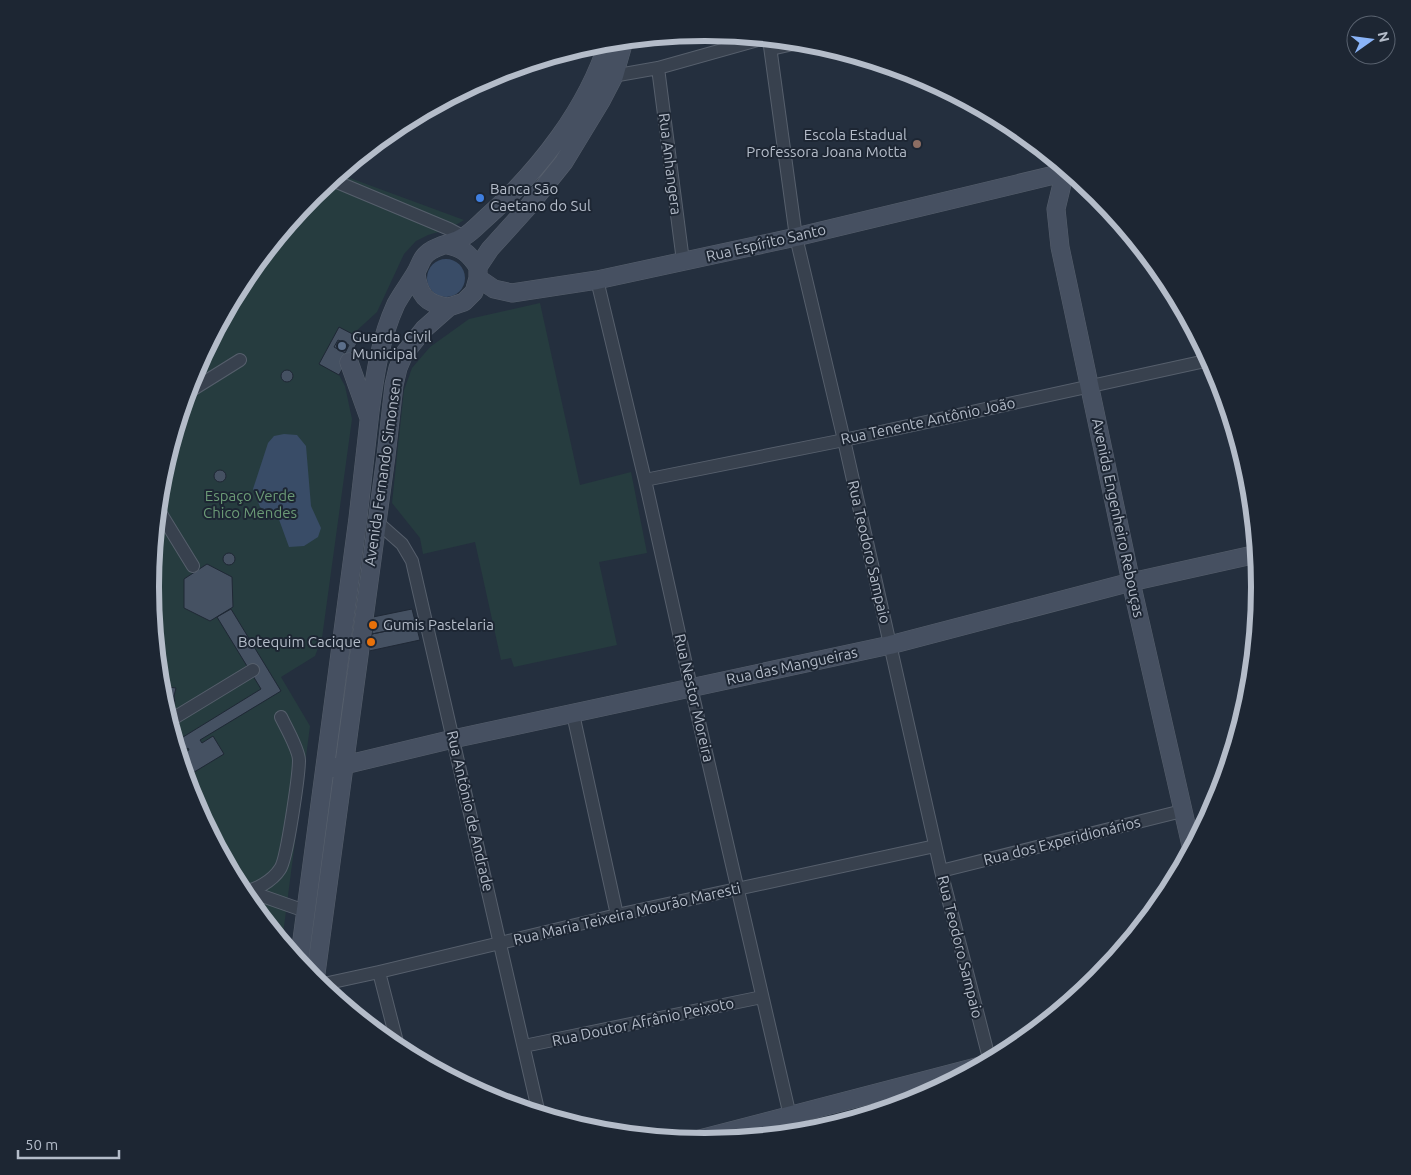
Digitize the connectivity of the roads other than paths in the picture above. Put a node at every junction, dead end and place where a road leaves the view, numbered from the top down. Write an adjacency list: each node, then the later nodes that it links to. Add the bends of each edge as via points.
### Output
1 (759, 44): 5 (street)
2 (768, 45): 12 (street, Rua Teodoro Sampaio)
3 (622, 48): 6 (main road, Avenida Fernando Simonsen)
4 (605, 51): 7 (main road, Avenida Fernando Simonsen)
5 (658, 68): 6 (street); 14 (street, Rua Anhangera)
6 (614, 76): 7 (street); 16 (main road, Avenida Fernando Simonsen, via 564,162 490,249)
7 (593, 79): 11 (main road, Avenida Fernando Simonsen, via 549,150 526,179)
8 (1064, 175): 12 (main road, Rua Espírito Santo)
9 (1066, 177): 22 (main road, Avenida Engenheiro Rebouças, via 1056,208 1056,223)
10 (339, 183): 11 (street)
11 (464, 237): 13 (main road, Avenida Fernando Simonsen)
12 (796, 237): 14 (main road, Rua Espírito Santo); 25 (street, Rua Teodoro Sampaio)
13 (446, 245): 15 (main road, Avenida Fernando Simonsen, via 426,253); 16 (main road, via 466,252)
14 (683, 261): 17 (main road, Rua Espírito Santo)
15 (416, 272): 18 (main road, via 418,286 426,299); 24 (main road, Avenida Fernando Simonsen, via 400,297 383,338)
16 (478, 273): 17 (main road, Rua Espírito Santo, via 494,288 512,294); 18 (main road, Avenida Fernando Simonsen, via 474,292 464,302)
17 (597, 280): 26 (street, Rua Nestor Moreira)
18 (448, 307): 28 (main road, Avenida Fernando Simonsen, via 410,344 398,368)
19 (240, 360): 23 (street)
20 (349, 362): 24 (main road)
21 (1202, 362): 22 (street, Rua Tenente Antônio João)
22 (1089, 386): 25 (street, Rua Tenente Antônio João); 31 (main road, Avenida Engenheiro Rebouças)
23 (198, 387)
24 (369, 420): 40 (main road, Avenida Fernando Simonsen)
25 (844, 440): 26 (street, Rua Tenente Antônio João); 32 (street, Rua Teodoro Sampaio)
26 (645, 480): 34 (street, Rua Nestor Moreira)
27 (164, 518): 30 (street)
28 (376, 521): 38 (street, Rua Antônio de Andrade, via 402,544 412,561); 39 (main road, Avenida Fernando Simonsen)
29 (1251, 555): 31 (main road, Rua das Mangueiras)
30 (193, 566)
31 (1131, 582): 32 (main road, Rua das Mangueiras); 41 (main road, Avenida Engenheiro Rebouças)
32 (890, 645): 34 (main road, Rua das Mangueiras); 43 (street, Rua Teodoro Sampaio)
33 (253, 670): 36 (street)
34 (691, 687): 35 (main road, Rua das Mangueiras); 45 (street, Rua Nestor Moreira)
35 (573, 714): 38 (main road, Rua das Mangueiras); 49 (street)
36 (175, 717)
37 (281, 717): 46 (street, via 299,758 289,836 281,869 262,886)
38 (453, 739): 39 (main road, Rua das Mangueiras); 50 (street, Rua Antônio de Andrade)
39 (343, 765): 40 (main road, Rua das Mangueiras); 52 (main road, Avenida Fernando Simonsen)
40 (324, 770): 48 (main road, Avenida Fernando Simonsen)
41 (1182, 811): 42 (main road, Avenida Engenheiro Rebouças); 44 (street, Rua dos Experidionários)
42 (1189, 840)
43 (936, 846): 44 (street, Rua Teodoro Sampaio); 45 (street, Rua Maria Teixeira Mourão Maresti)
44 (941, 871): 58 (street, Rua Teodoro Sampaio)
45 (737, 889): 49 (street, Rua Maria Teixeira Mourão Maresti); 55 (street, Rua Nestor Moreira)
46 (250, 890)
47 (253, 894): 48 (street)
48 (306, 911): 51 (main road, Avenida Fernando Simonsen)
49 (617, 915): 50 (street, Rua Maria Teixeira Mourão Maresti)
50 (500, 942): 53 (street, Rua Maria Teixeira Mourão Maresti); 57 (street, Rua Antônio de Andrade)
51 (300, 954)
52 (315, 970)
53 (379, 972): 54 (street, Rua Maria Teixeira Mourão Maresti); 56 (street)
54 (329, 983)
55 (762, 997): 57 (street, Rua Doutor Afrânio Peixoto); 61 (street, Rua Nestor Moreira)
56 (396, 1038)
57 (524, 1046): 60 (street, Rua Antônio de Andrade)
58 (988, 1055)
59 (957, 1072): 61 (main road)
60 (538, 1107)
61 (790, 1116): 62 (main road)
62 (765, 1130)

